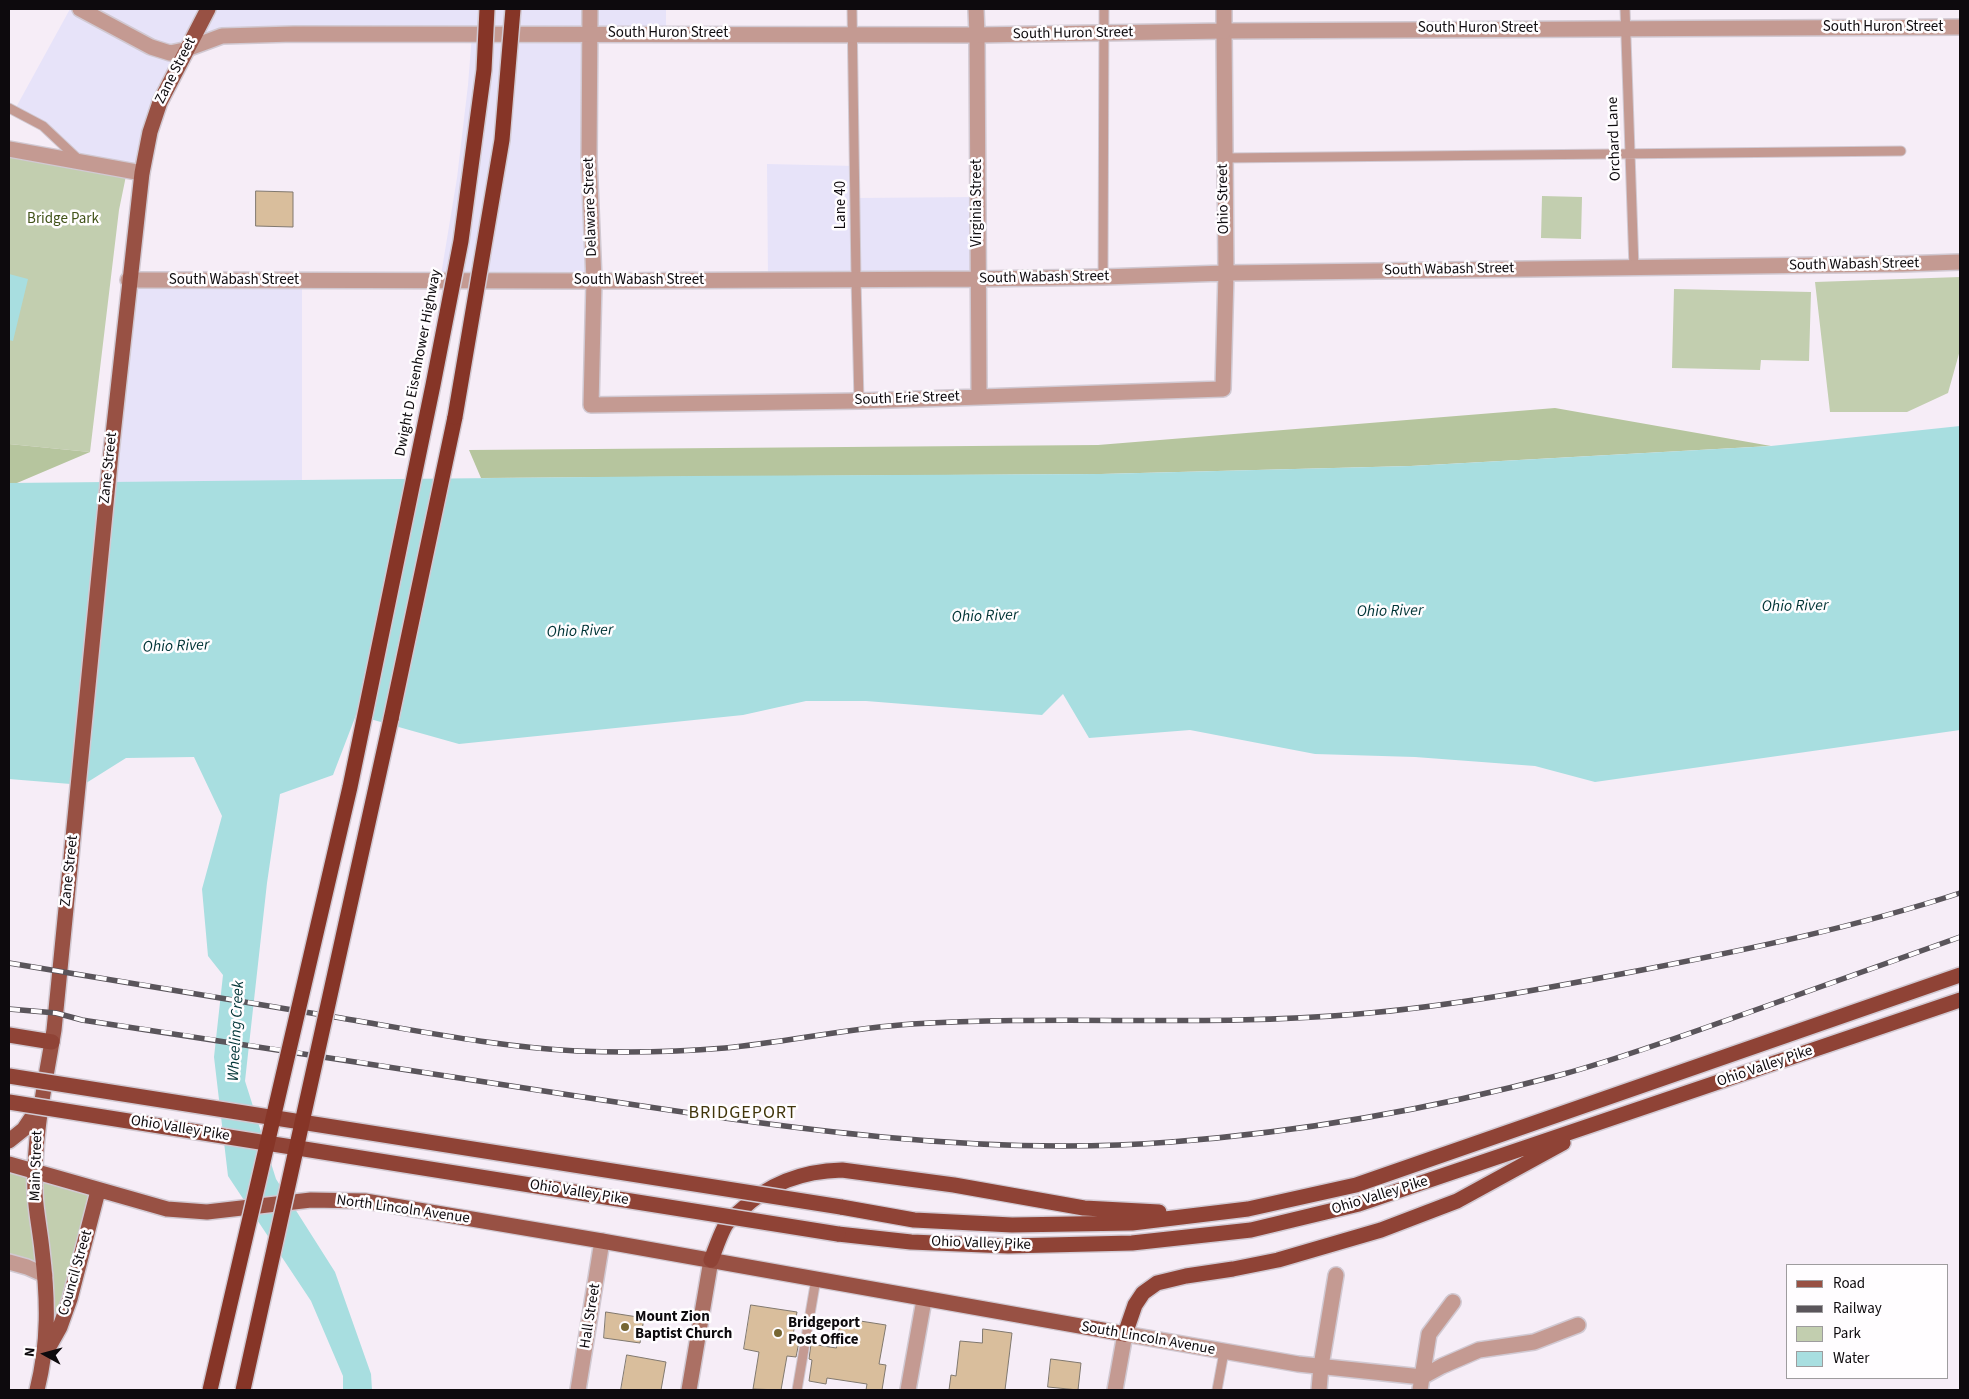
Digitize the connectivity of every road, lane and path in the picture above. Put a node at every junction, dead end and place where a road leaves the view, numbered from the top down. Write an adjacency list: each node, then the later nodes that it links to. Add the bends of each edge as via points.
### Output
1 (80, 9): 18 (street, South Huron Street, via 151,47 170,53)
2 (208, 9): 18 (main road, Zane Street)
3 (487, 9): 67 (highway, Dwight D Eisenhower Highway, bridge, via 484,70 462,241 364,721)
4 (513, 9): 68 (highway, bridge, via 502,140 455,417)
5 (590, 9): 15 (street, Delaware Street)
6 (852, 9): 16 (lane, Lane 40)
7 (976, 9): 17 (street, Virginia Street)
8 (1104, 9): 14 (lane)
9 (1224, 9): 13 (street, Ohio Street)
10 (1626, 9): 11 (lane, Orchard Lane)
11 (1625, 28): 12 (street, South Huron Street); 13 (street, South Huron Street); 22 (lane, Orchard Lane)
12 (1960, 28)
13 (1224, 31): 14 (street, South Huron Street); 23 (street, Ohio Street)
14 (1104, 33): 17 (street, South Huron Street); 29 (lane)
15 (590, 34): 16 (street, South Huron Street); 18 (street, South Huron Street, via 231,35); 33 (street, Delaware Street)
16 (853, 34): 17 (street, South Huron Street); 30 (lane, Lane 40)
17 (977, 35): 31 (street, Virginia Street)
18 (188, 49): 25 (main road, Zane Street, via 153,120)
19 (9, 108): 24 (lane, via 43,126)
20 (9, 149): 24 (street)
21 (1901, 151): 22 (lane)
22 (1630, 155): 23 (lane); 27 (lane, Orchard Lane)
23 (1224, 158): 28 (street, Ohio Street)
24 (81, 162): 25 (street)
25 (142, 173): 32 (main road, Zane Street)
26 (1960, 262): 27 (street, South Wabash Street)
27 (1634, 268): 28 (street, South Wabash Street)
28 (1226, 273): 29 (street, South Wabash Street); 34 (street, Ohio Street)
29 (1103, 277): 31 (street, South Wabash Street)
30 (856, 279): 31 (street, South Wabash Street); 33 (street, South Wabash Street); 36 (lane, Lane 40)
31 (979, 279): 35 (street, Virginia Street)
32 (128, 280): 33 (street, South Wabash Street); 38 (main road, Zane Street)
33 (594, 281): 37 (street, Delaware Street)
34 (1223, 389): 35 (street, South Erie Street)
35 (979, 396): 36 (street, South Erie Street)
36 (860, 400): 37 (street, South Erie Street)
37 (591, 405)
38 (62, 941): 42 (main road, Main Street)
39 (1960, 975): 51 (highway, Ohio Valley Pike, via 1356,1186)
40 (1960, 1000): 46 (highway, Ohio Valley Pike)
41 (9, 1035): 42 (highway)
42 (52, 1042): 45 (main road, Main Street)
43 (9, 1076): 51 (highway, Ohio Valley Pike, bridge, via 914,1220 1012,1225 1132,1223)
44 (9, 1102): 46 (highway, Ohio Valley Pike, bridge, via 838,1234 911,1242 1008,1246 1132,1243 1251,1230 1359,1204)
45 (41, 1102): 47 (main road, via 33,1118); 49 (main road, Main Street)
46 (1597, 1124): 61 (highway, via 1457,1201 1381,1230 1278,1260 1157,1283 1142,1293)
47 (9, 1142)
48 (9, 1164): 49 (main road, North Lincoln Avenue)
49 (35, 1171): 50 (main road, North Lincoln Avenue); 55 (main road, Main Street)
50 (98, 1191): 52 (main road, North Lincoln Avenue, bridge, via 168,1209 207,1212 329,1199 365,1201); 63 (main road, Council Street, via 68,1306)
51 (1248, 1209): 53 (highway, via 1156,1212 1084,1208 954,1185 827,1170 780,1182 751,1200 725,1226)
52 (602, 1241): 53 (main road, North Lincoln Avenue); 69 (street, Hall Street)
53 (711, 1260): 57 (main road, South Lincoln Avenue); 70 (main road)
54 (9, 1262): 55 (street)
55 (45, 1275): 63 (main road, Main Street)
56 (1336, 1275): 64 (street)
57 (816, 1279): 58 (main road, South Lincoln Avenue); 71 (lane)
58 (924, 1300): 61 (main road, South Lincoln Avenue); 72 (street)
59 (1453, 1302): 65 (street, via 1429,1334)
60 (1578, 1325): 65 (street, via 1534,1342 1479,1350 1442,1366)
61 (1125, 1334): 62 (street, South Lincoln Avenue); 73 (street)
62 (1224, 1352): 64 (street, South Lincoln Avenue); 74 (lane)
63 (45, 1353): 66 (main road, Main Street)
64 (1321, 1366): 65 (street, South Lincoln Avenue); 75 (street)
65 (1421, 1384)
66 (37, 1390)
67 (210, 1390)
68 (242, 1390)
69 (578, 1390)
70 (689, 1390)
71 (797, 1390)
72 (908, 1390)
73 (1114, 1390)
74 (1217, 1390)
75 (1319, 1390)

